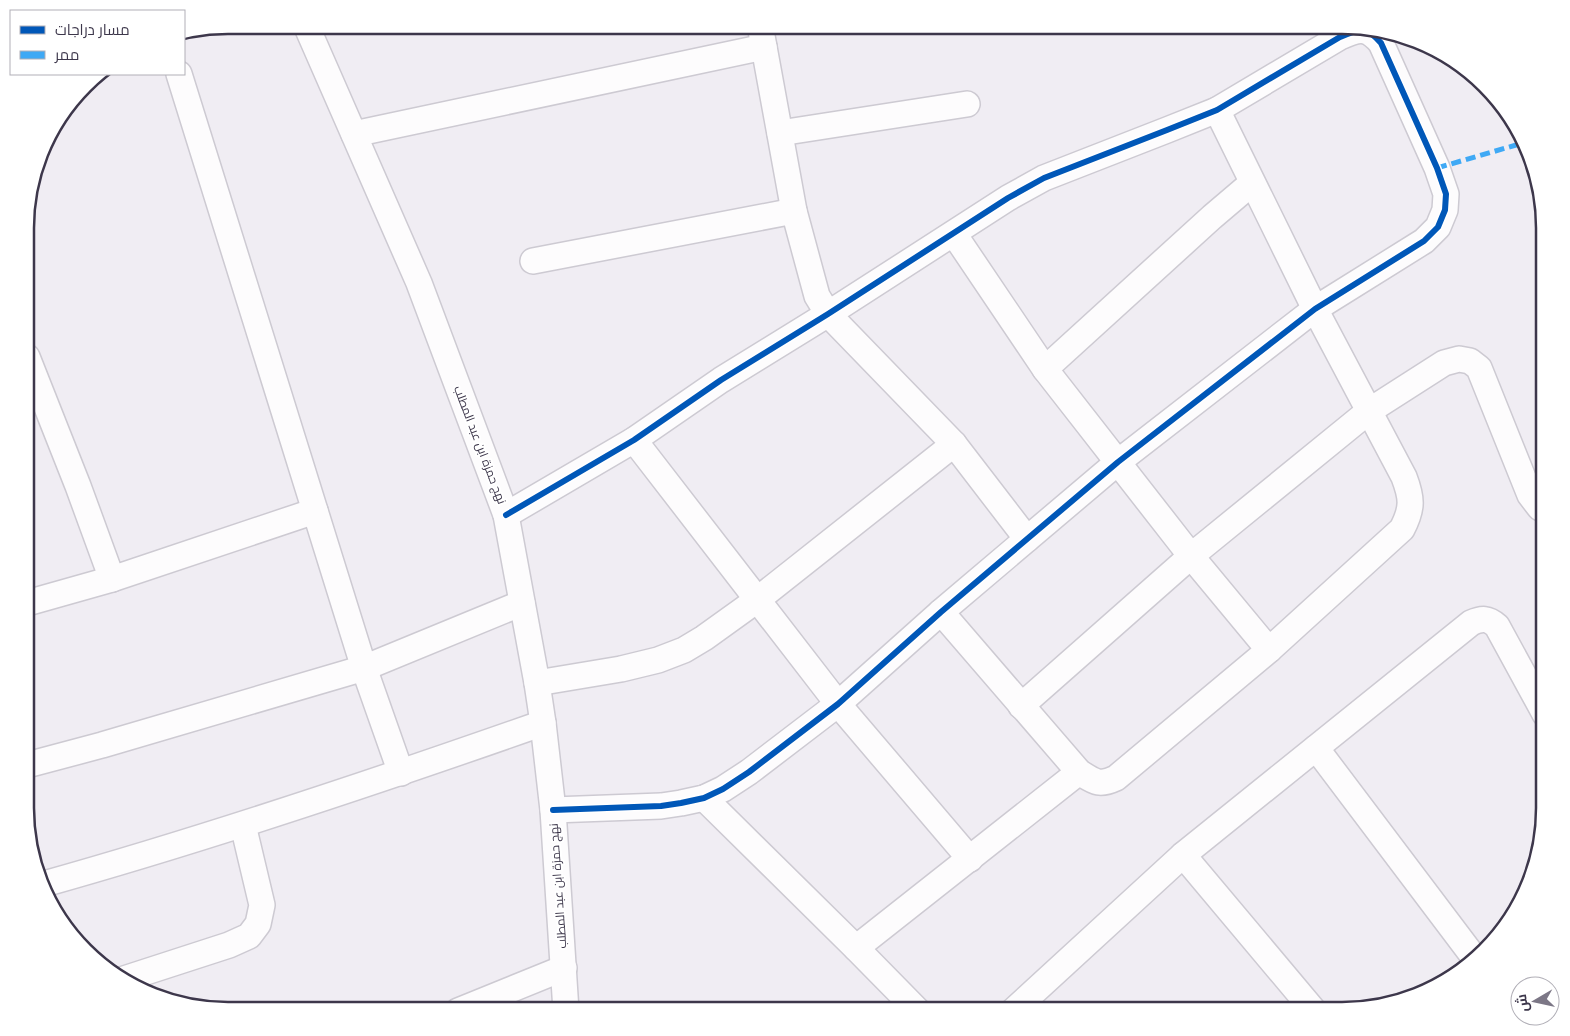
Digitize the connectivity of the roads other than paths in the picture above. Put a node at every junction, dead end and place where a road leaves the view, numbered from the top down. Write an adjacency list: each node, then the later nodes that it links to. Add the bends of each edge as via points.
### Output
1 (310, 34): 8 (street, نهج حمزة ابن عبد المطلب)
2 (1346, 34): 7 (street)
3 (762, 36): 8 (street); 9 (street)
4 (1375, 36): 14 (street, via 1381,43 1437,168 1446,194 1446,210 1438,227 1424,241)
5 (179, 75): 23 (street)
6 (967, 104): 9 (street)
7 (1217, 110): 10 (street); 12 (street, via 1044,178)
8 (354, 134): 24 (street, نهج حمزة ابن عبد المطلب, via 419,283)
9 (780, 134): 11 (street)
10 (1252, 183): 14 (street); 16 (street)
11 (794, 211): 13 (street); 15 (street, via 817,296)
12 (954, 234): 15 (street); 16 (street)
13 (533, 261)
14 (1315, 309): 18 (street); 21 (street)
15 (828, 314): 19 (street, via 721,380); 20 (street)
16 (1045, 369): 21 (street)
17 (34, 376): 27 (street)
18 (1369, 411): 22 (street, via 1444,363 1459,359 1470,361 1479,368); 26 (street); 32 (street, via 1411,495 1408,518 1402,529)
19 (634, 440): 24 (street); 28 (street)
20 (954, 444): 25 (street); 28 (street)
21 (1118, 462): 25 (street); 26 (street)
22 (1536, 503)
23 (315, 511): 27 (street); 33 (street)
24 (506, 515): 30 (street, نهج حمزة ابن عبد المطلب)
25 (1027, 539): 31 (street)
26 (1191, 556): 32 (street); 37 (street)
27 (112, 579): 29 (street)
28 (757, 600): 34 (street, via 704,638 658,660); 36 (street)
29 (34, 602)
30 (522, 603): 33 (street); 34 (street, نهج حمزة ابن عبد المطلب)
31 (941, 612): 36 (street); 37 (street)
32 (1269, 650): 41 (street, via 1116,778 1095,782)
33 (364, 668): 40 (street); 42 (street)
34 (537, 683): 38 (street, نهج حمزة ابن عبد المطلب)
35 (1536, 698): 39 (street, via 1497,626 1481,619 1460,632)
36 (838, 704): 43 (street, via 749,772); 47 (street)
37 (1021, 706): 41 (street)
38 (543, 723): 42 (street); 44 (street, نهج حمزة ابن عبد المطلب)
39 (1316, 748): 46 (street); 50 (street)
40 (34, 763)
41 (1079, 772): 47 (street)
42 (401, 773): 45 (street)
43 (704, 798): 44 (street, via 662,806); 49 (street)
44 (553, 810): 51 (street, نهج حمزة ابن عبد المطلب)
45 (244, 824): 48 (street); 52 (street, via 262,905 258,924 249,936 230,945)
46 (1183, 855): 56 (street); 57 (street)
47 (970, 859): 49 (street)
48 (48, 883)
49 (856, 948): 55 (street)
50 (1471, 953)
51 (564, 968): 53 (street); 54 (street, نهج حمزة ابن عبد المطلب)
52 (132, 976)
53 (480, 1002)
54 (566, 1002)
55 (909, 1002)
56 (1023, 1002)
57 (1306, 1002)

